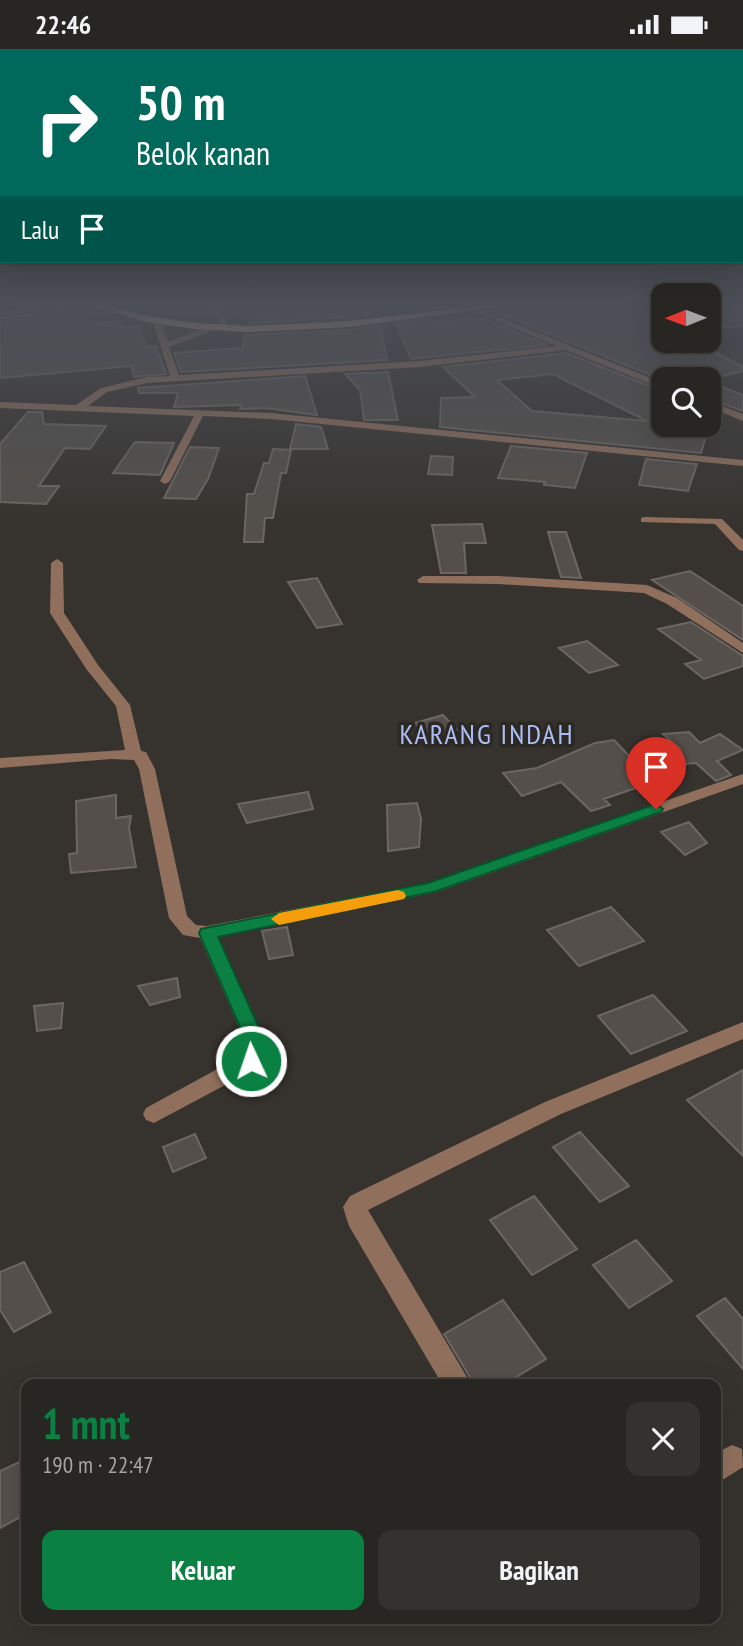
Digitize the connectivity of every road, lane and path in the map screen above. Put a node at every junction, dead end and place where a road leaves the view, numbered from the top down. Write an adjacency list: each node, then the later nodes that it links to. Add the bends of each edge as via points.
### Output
1 (147, 381): 3 (street, via 104,390)
2 (0, 405): 3 (street)
3 (80, 407): 5 (street)
4 (721, 409): 6 (street)
5 (197, 418): 7 (street, via 310,419); 8 (street)
6 (743, 418)
7 (743, 463)
8 (165, 481)
9 (645, 520): 10 (street, via 718,521)
10 (743, 547)
11 (58, 563): 14 (street, via 57,613 123,705)
12 (423, 580): 13 (street, via 647,589)
13 (743, 649)
14 (134, 753): 15 (street); 17 (street, via 144,759 147,769 178,918 190,930)
15 (0, 763)
16 (743, 779): 17 (street, via 431,888)
17 (207, 933): 19 (street, via 256,1051 251,1061)
18 (743, 1030): 20 (street, via 553,1108 355,1207)
19 (154, 1114)
20 (454, 1379)

